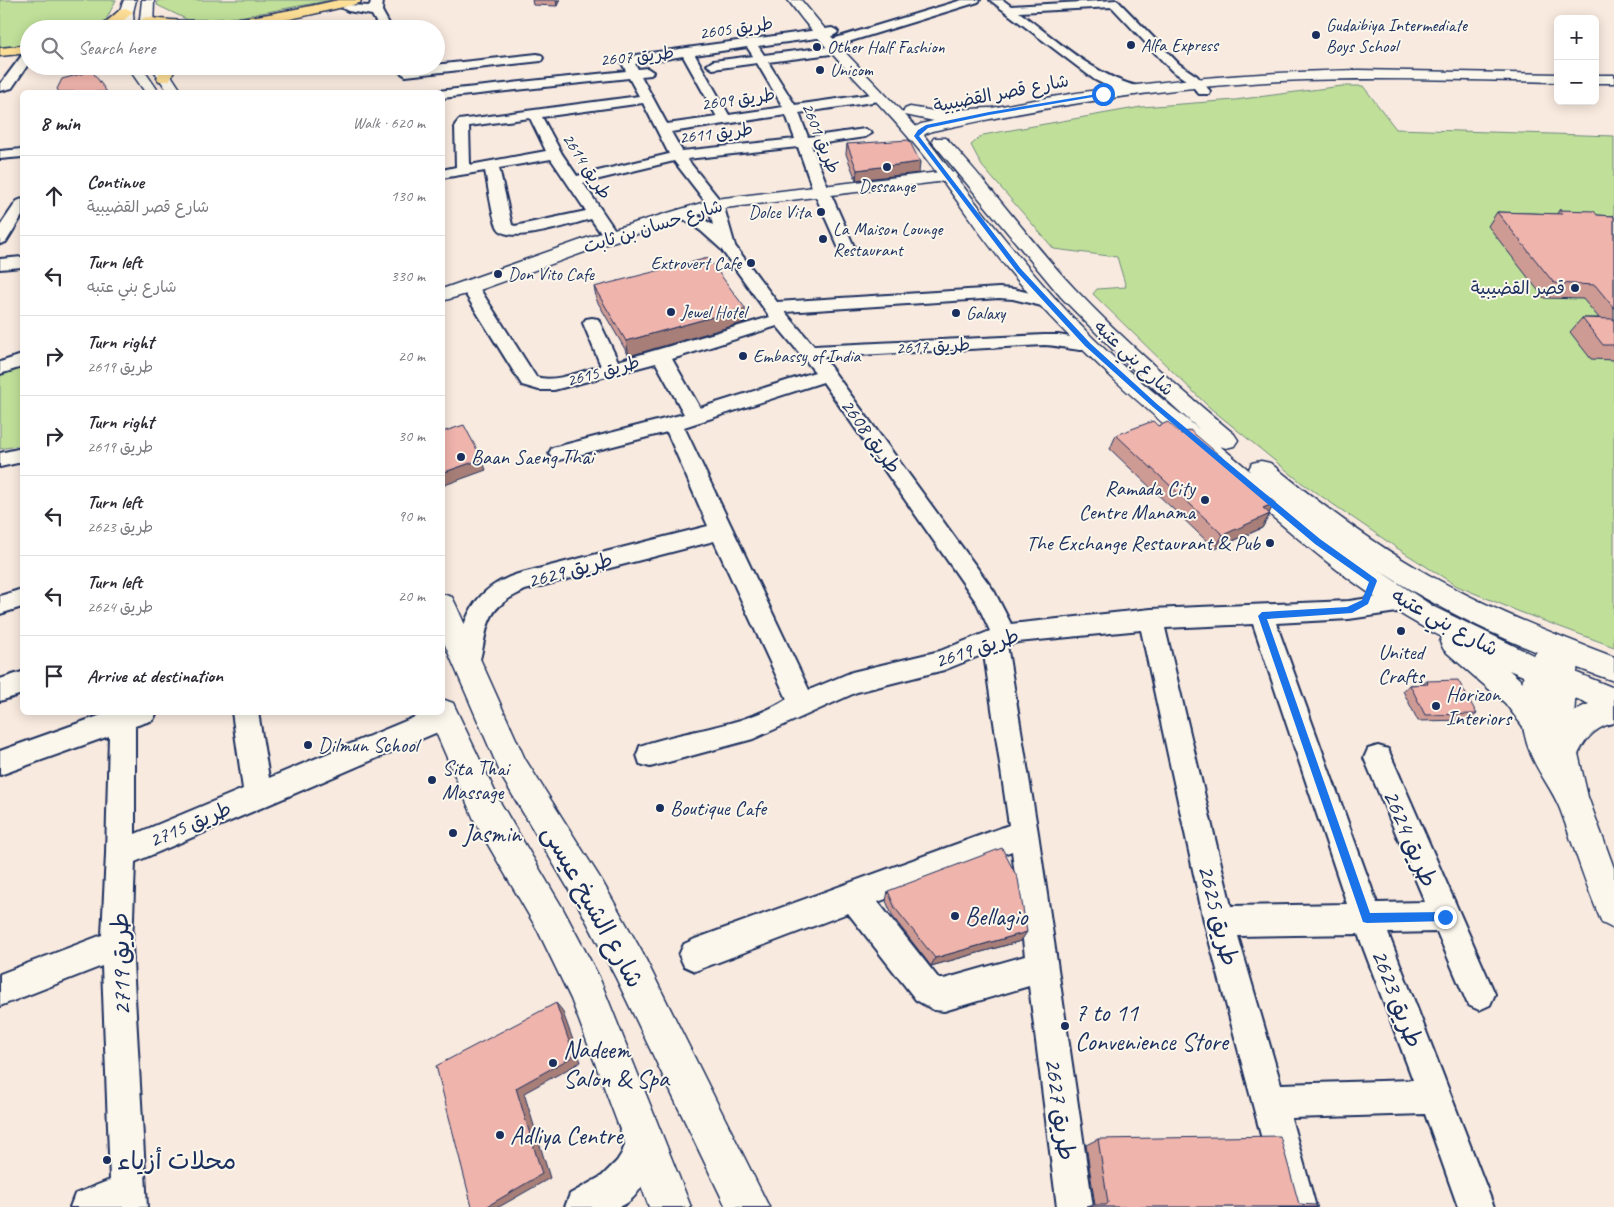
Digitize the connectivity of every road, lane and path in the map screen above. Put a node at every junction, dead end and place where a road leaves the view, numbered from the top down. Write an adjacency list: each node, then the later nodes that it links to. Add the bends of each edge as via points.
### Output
1 (148, 0): 13 (main road)
2 (794, 0): 16 (main road, شارع بني عتبه)
3 (806, 0): 16 (main road, شارع بني عتبه)
4 (974, 0): 16 (street)
5 (996, 0): 10 (street)
6 (1112, 2): 10 (street); 28 (street)
7 (351, 4): 8 (main road); 14 (main road)
8 (377, 4): 15 (street)
9 (128, 6): 11 (main road); 12 (main road)
10 (1008, 9): 35 (street)
11 (114, 20)
12 (127, 20)
13 (146, 20)
14 (295, 20)
15 (383, 20)
16 (832, 41): 17 (street, طريق 2605); 23 (street, طريق 2607); 49 (main road, شارع بني عتبه); 52 (main road, شارع بني عتبه)
17 (751, 43): 19 (street, طريق 2605); 23 (street, طريق 2601)
18 (0, 52): 20 (main road)
19 (687, 52): 27 (street); 31 (street, طريق 2605, via 630,60 628,63)
20 (20, 53)
21 (20, 56): 24 (main road)
22 (537, 58): 26 (street)
23 (759, 59): 27 (street, طريق 2607); 51 (street, طريق 2601)
24 (0, 60)
25 (20, 65): 40 (street, via 7,84)
26 (445, 66)
27 (695, 67): 29 (street, طريق 2607); 56 (street)
28 (1175, 68): 41 (main road); 42 (street)
29 (678, 69)
30 (660, 71): 31 (street, طريق 2607)
31 (634, 74): 45 (street, طريق 2607); 50 (street, طريق 2608)
32 (140, 75): 43 (main road)
33 (166, 75): 44 (main road)
34 (406, 75): 39 (street)
35 (1099, 78): 46 (street); 48 (street, via 1106,84)
36 (1554, 78): 42 (main road, شارع قصر القضيبية, via 1351,75)
37 (1599, 79): 38 (main road)
38 (1614, 79)
39 (407, 86)
40 (0, 87)
41 (1162, 87): 42 (main road, شارع قصر القضيبية); 46 (main road, شارع قصر القضيبية)
42 (1195, 88): 60 (main road, شارع قصر القضيبية, via 1084,105)
43 (151, 90)
44 (174, 90)
45 (479, 90): 47 (street, طريق 2607); 55 (street)
46 (1135, 90): 48 (main road, شارع قصر القضيبية)
47 (445, 94)
48 (1103, 94): 53 (main road, شارع قصر القضيبية)
49 (879, 97): 51 (street, طريق 2609); 59 (main road, شارع بني عتبه)
50 (647, 100): 54 (street, طريق 2614); 57 (street, طريق 2608)
51 (791, 110): 56 (street, طريق 2609); 61 (street, طريق 2601)
52 (910, 112): 53 (main road, via 934,116); 59 (main road, شارع بني عتبه)
53 (989, 113): 59 (main road, شارع قصر القضيبية)
54 (534, 114): 55 (street, طريق 2614); 63 (street, طريق 2614)
55 (486, 119): 67 (street, طريق 2614, via 462,125)
56 (725, 120): 57 (street, طريق 2609)
57 (662, 129): 65 (street, طريق 2608)
58 (865, 133): 61 (street, طريق 2611)
59 (922, 133): 60 (main road, شارع قصر القضيبية); 68 (main road, شارع بني عتبه); 70 (main road, شارع بني عتبه)
60 (965, 134): 68 (main road, via 959,144)
61 (804, 142): 65 (street, طريق 2611); 73 (street, طريق 2601)
62 (20, 153): 64 (street)
63 (554, 154): 66 (street); 71 (street, طريق 2614)
64 (0, 155)
65 (677, 156): 71 (street, طريق 2611); 76 (street, طريق 2608)
66 (491, 165): 67 (street); 77 (street, via 504,227 509,230 521,231)
67 (463, 170): 69 (street)
68 (968, 170): 79 (main road, شارع بني عتبه)
69 (445, 173)
70 (948, 176): 72 (main road, شارع حسان بن ثابت); 74 (main road, شارع بني عتبه); 79 (main road, via 961,180 987,209)
71 (574, 180): 77 (street, طريق 2614)
72 (901, 182): 73 (main road, شارع حسان بن ثابت); 74 (main road, شارع حسان بن ثابت, via 937,186)
73 (821, 190): 76 (main road, شارع حسان بن ثابت); 84 (street, طريق 2601)
74 (962, 198): 88 (main road, شارع بني عتبه)
75 (18, 203): 80 (street)
76 (715, 204): 78 (main road, شارع حسان بن ثابت); 83 (street, طريق 2608)
77 (596, 213): 81 (street, طريق 2614)
78 (683, 213): 81 (main road, شارع حسان بن ثابت); 83 (street, طريق 2608)
79 (1007, 220): 87 (main road, شارع بني عتبه)
80 (11, 223): 82 (street)
81 (611, 236): 89 (main road, شارع حسان بن ثابت)
82 (0, 239)
83 (727, 246): 92 (street, طريق 2608)
84 (848, 251)
85 (20, 262): 86 (street)
86 (0, 264)
87 (1045, 269): 88 (main road); 117 (main road, شارع بني عتبه, via 1123,350 1172,394 1345,535 1394,568 1472,609)
88 (1019, 270): 91 (main road, شارع بني عتبه)
89 (470, 288): 90 (main road, شارع حسان بن ثابت); 99 (street, طريق 2615, via 529,381 554,384)
90 (445, 294)
91 (1050, 303): 92 (street, طريق 2615, via 999,293); 94 (main road, شارع بني عتبه)
92 (776, 313): 95 (street, طريق 2608); 96 (street, طريق 2615)
93 (592, 323): 99 (street)
94 (1057, 335): 95 (street, طريق 2617); 108 (main road, شارع بني عتبه, via 1088,345 1155,406 1318,542)
95 (809, 352): 100 (street, طريق 2608)
96 (661, 356): 99 (street, طريق 2615); 101 (street)
97 (20, 363): 98 (street)
98 (0, 368)
99 (612, 368)
100 (827, 374): 101 (street); 116 (street, طريق 2608, via 986,598)
101 (695, 416): 102 (street)
102 (673, 424): 103 (street); 107 (street)
103 (559, 453)
104 (20, 455): 105 (street)
105 (0, 460): 106 (street)
106 (0, 472)
107 (721, 531): 118 (street, طريق 2629, via 518,584 494,596 481,610 474,626); 124 (street)
108 (1373, 581): 111 (main road, شارع بني عتبه); 112 (street, via 1365,602)
109 (20, 599): 110 (street)
110 (0, 605)
111 (1414, 608): 112 (street, طريق 2619); 120 (main road, شارع بني عتبه); 130 (main road, via 1516,694)
112 (1349, 610): 114 (street, طريق 2619)
113 (445, 612): 118 (main road, شارع الشيخ عيسى)
114 (1262, 616): 115 (street, طريق 2619); 142 (street, طريق 2623)
115 (1151, 619): 116 (street, طريق 2619, via 1018,632); 143 (street, طريق 2625)
116 (999, 637): 124 (street, طريق 2619, via 962,654 852,683); 137 (street, طريق 2627)
117 (1562, 650): 119 (main road, شارع بني عتبه); 120 (main road, via 1548,660)
118 (467, 663): 156 (main road, شارع الشيخ عيسى, via 514,769 629,964)
119 (1614, 669)
120 (1552, 676): 123 (main road, شارع بني عتبه); 130 (main road, via 1537,700); 131 (main road)
121 (20, 684): 122 (street)
122 (0, 690)
123 (1614, 701)
124 (802, 703): 132 (street, طريق 2619, via 753,727)
125 (1614, 710): 131 (main road, via 1587,717 1576,727)
126 (245, 715): 135 (street, طريق 2715)
127 (442, 715): 135 (street, طريق 2715)
128 (444, 715): 151 (main road, شارع الشيخ عيسى, via 488,813 550,919 586,990)
129 (133, 716): 134 (street); 138 (street, طريق 2719)
130 (1538, 723): 136 (main road, via 1544,748)
131 (1563, 753): 136 (main road)
132 (650, 756)
133 (1378, 758): 141 (street, طريق 2624)
134 (0, 763)
135 (258, 795): 138 (street, طريق 2715)
136 (1572, 799): 140 (main road)
137 (1024, 833): 139 (street); 146 (street, طريق 2627)
138 (121, 854): 144 (street, طريق 2719)
139 (854, 896): 145 (street); 146 (street, via 934,994 944,995)
140 (1614, 911)
141 (1445, 917): 142 (street, طريق 2624); 148 (street, طريق 2624)
142 (1367, 918): 143 (street, طريق 2624); 149 (street, طريق 2623)
143 (1219, 922): 150 (street, طريق 2625)
144 (117, 945): 147 (street); 152 (street, طريق 2719)
145 (696, 955)
146 (1042, 968): 157 (street, طريق 2627)
147 (0, 990)
148 (1479, 994)
149 (1436, 1097): 150 (street); 159 (street, طريق 2623)
150 (1269, 1101): 158 (street, طريق 2625)
151 (643, 1140): 154 (street, via 635,1167 627,1179 616,1189); 155 (main road, شارع الشيخ عيسى)
152 (129, 1198): 153 (street)
153 (88, 1207)
154 (583, 1207)
155 (670, 1207)
156 (748, 1207)
157 (1075, 1207)
158 (1298, 1207)
159 (1476, 1207)

